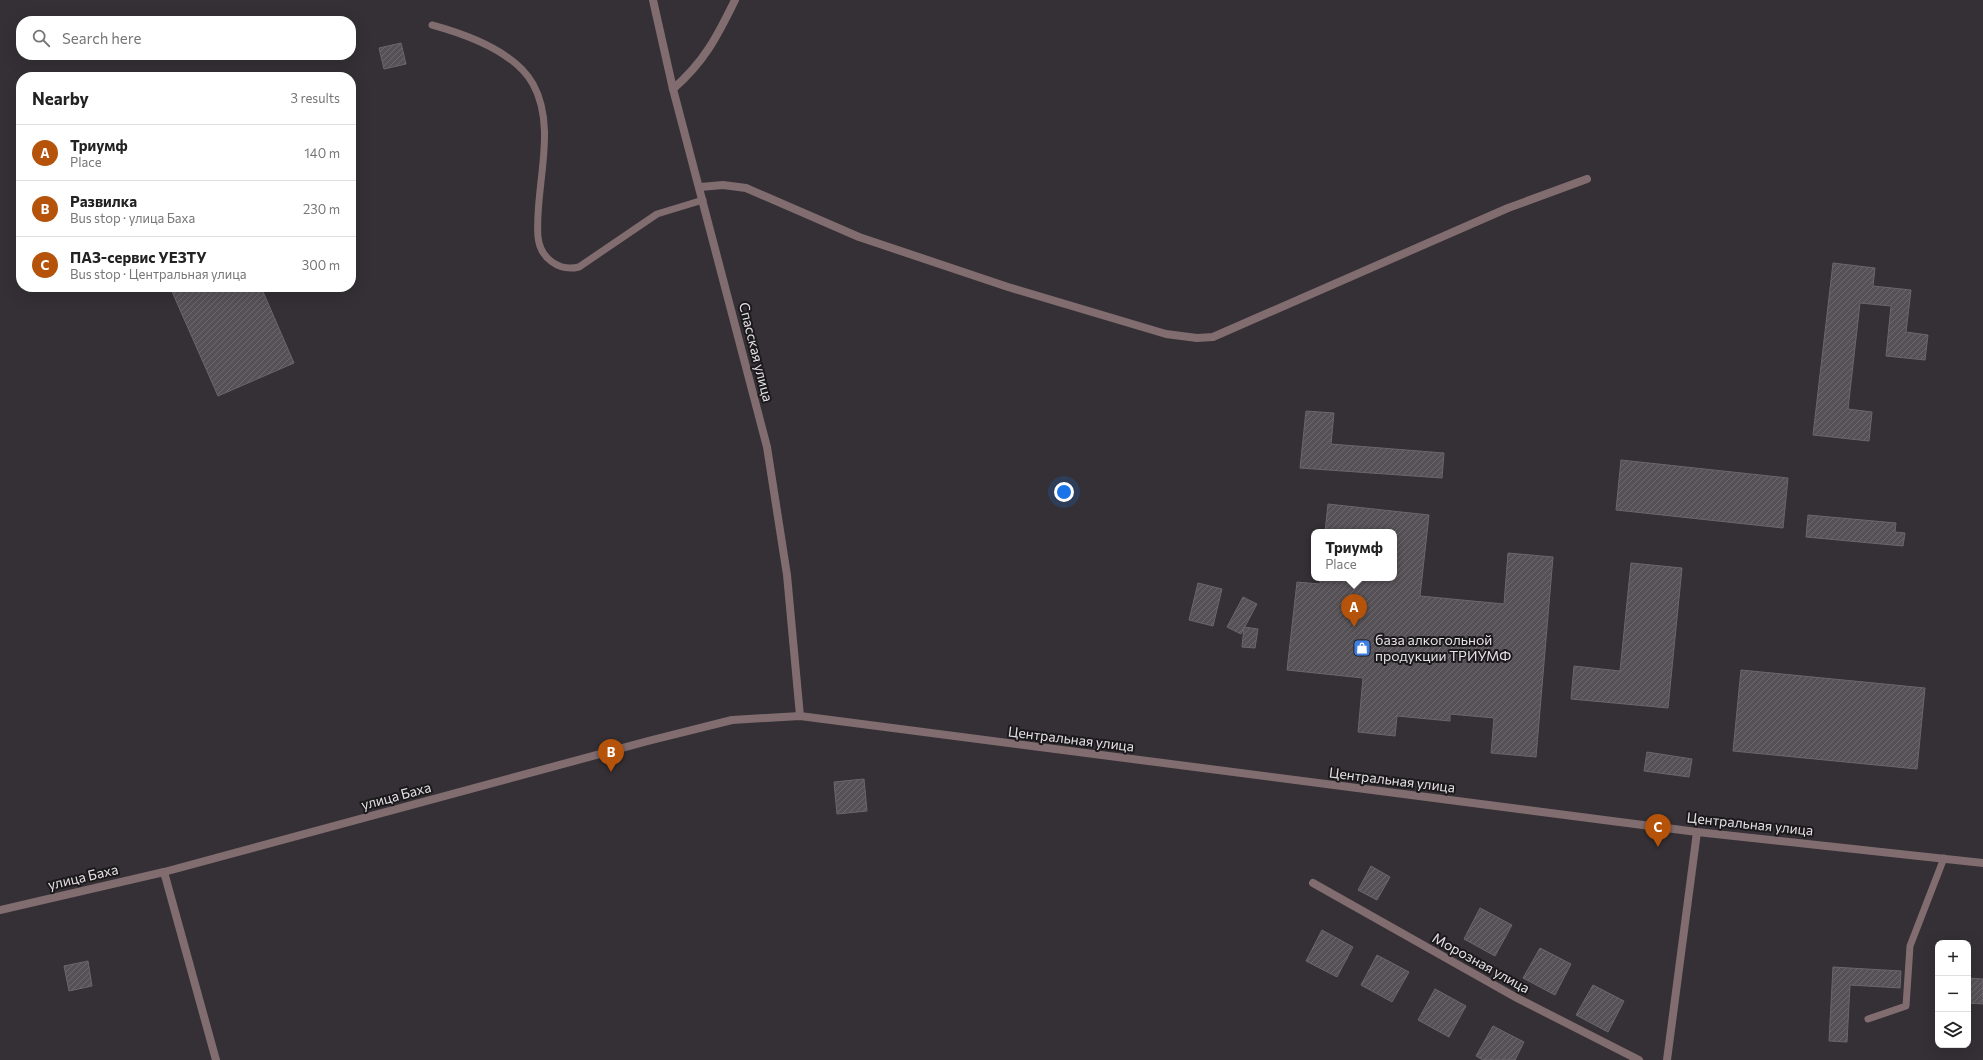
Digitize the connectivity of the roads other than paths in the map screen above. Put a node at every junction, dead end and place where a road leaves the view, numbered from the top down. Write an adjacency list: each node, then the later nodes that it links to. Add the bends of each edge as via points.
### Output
1 (653, 0): 4 (street, Спасская улица)
2 (735, 0): 4 (street, via 706,55)
3 (432, 25): 7 (lane, via 478,40 516,66 532,82 540,99 543,121 538,238 546,258 571,269 579,267 657,214)
4 (673, 89): 6 (street, Спасская улица)
5 (1587, 180): 6 (street, via 1508,208 1213,337 1197,338 1166,334 859,237 746,188 723,185)
6 (700, 187): 7 (street, Спасская улица)
7 (703, 200): 8 (street, Спасская улица, via 767,447 787,575)
8 (800, 716): 9 (street, Центральная улица); 12 (street, улица Баха, via 732,720)
9 (1697, 832): 10 (street, Центральная улица); 18 (street)
10 (1944, 858): 11 (street, Центральная улица); 15 (lane, via 1910,946 1906,1006)
11 (1983, 863)
12 (164, 872): 14 (street, улица Баха); 16 (street)
13 (1313, 883): 17 (street, Морозная улица, via 1517,998)
14 (0, 910)
15 (1868, 1019)
16 (216, 1060)
17 (1639, 1060)
18 (1667, 1060)

